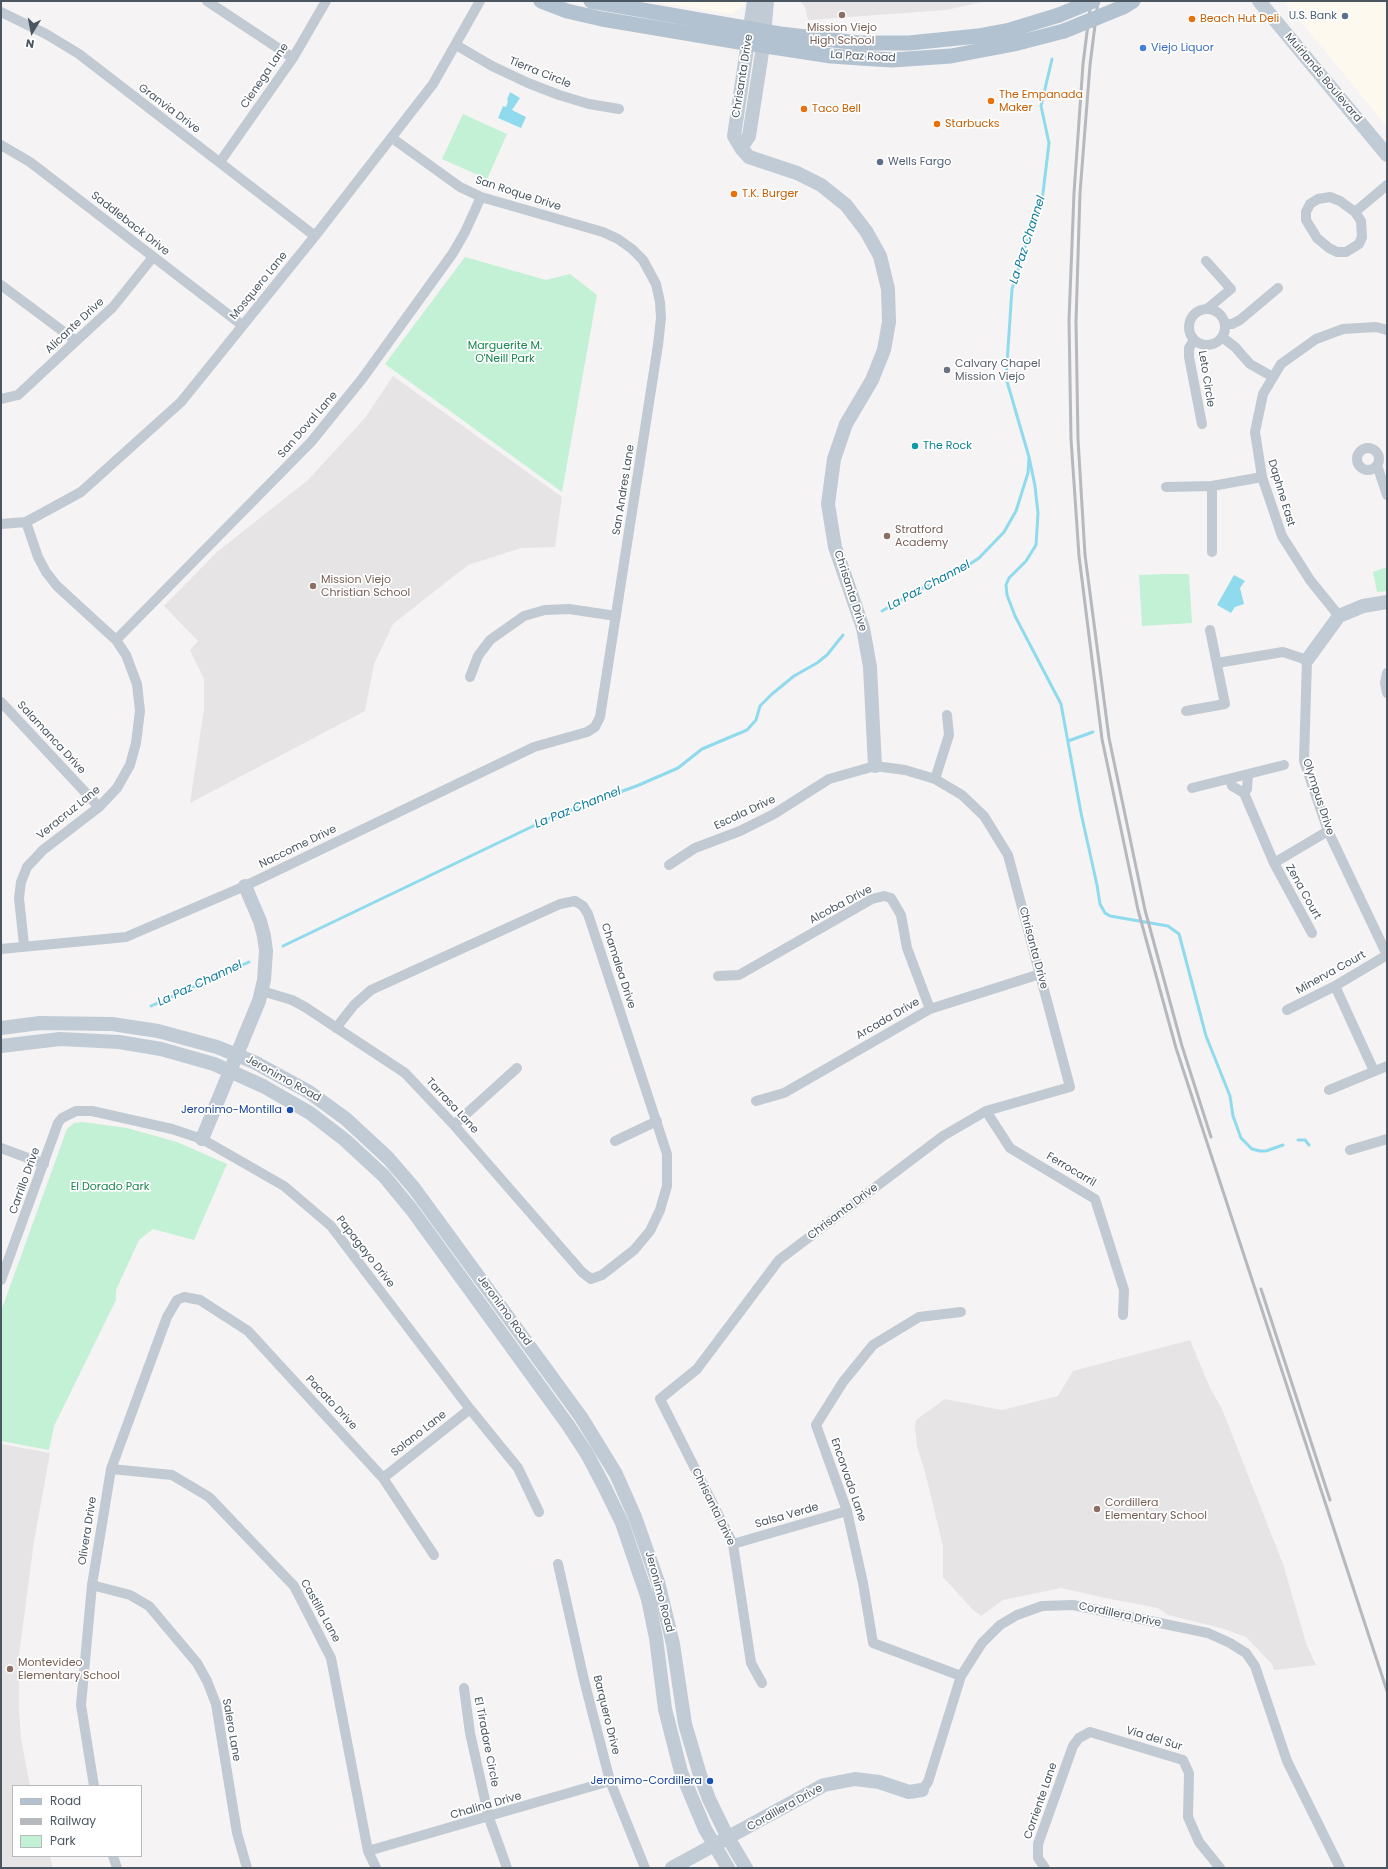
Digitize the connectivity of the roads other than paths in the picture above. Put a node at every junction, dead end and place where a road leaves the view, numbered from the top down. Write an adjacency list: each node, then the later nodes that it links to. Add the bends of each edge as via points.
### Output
1 (207, 1): 15 (street)
2 (326, 1): 15 (street, Cienega Lane)
3 (480, 1): 14 (street, Mosquero Lane)
4 (541, 1): 13 (main road, La Paz Road, via 567,11 602,19)
5 (591, 1): 12 (main road, La Paz Road)
6 (754, 1): 12 (main road, Chrisanta Drive)
7 (768, 1): 12 (main road, Chrisanta Drive)
8 (1093, 1): 12 (main road, La Paz Road, bridge, via 1059,15 1010,30 942,41 859,43)
9 (1259, 1): 20 (main road, Muirlands Boulevard)
10 (1128, 4): 12 (main road, La Paz Road, bridge, via 1064,31 982,51 924,58 892,60 845,57)
11 (1, 12): 21 (street, Granvia Drive, via 79,54)
12 (759, 35): 13 (main road, La Paz Road); 19 (main road, Chrisanta Drive, via 749,136)
13 (748, 44): 19 (main road, Chrisanta Drive, via 734,133)
14 (456, 45): 16 (street, Tierra Circle, via 528,83 566,97); 17 (street, Mosquero Lane, via 433,84)
15 (293, 58): 21 (street, Cienega Lane)
16 (619, 109)
17 (392, 138): 23 (street, San Roque Drive, via 460,186); 25 (street, Mosquero Lane)
18 (1, 145): 26 (street, Saddleback Drive, via 30,162)
19 (742, 148): 64 (main road, Chrisanta Drive, via 749,157 797,173 821,185 846,205 866,231 880,256 888,290 889,322 884,350 872,380 846,424 834,459 828,504 835,547 864,628 870,667)
20 (1387, 155)
21 (220, 162): 25 (street, Granvia Drive)
22 (1387, 185): 24 (street)
23 (481, 197): 27 (street, San Roque Drive, via 603,232 632,249); 53 (street, San Doval Lane, via 453,253 362,379 311,442)
24 (1355, 212): 24 (street, via 1330,197 1318,199 1310,204 1306,220 1317,238 1329,248 1337,252 1346,252 1359,244 1362,237 1361,221)
25 (315, 236): 33 (street, Mosquero Lane)
26 (153, 257): 33 (street, Saddleback Drive); 37 (street, Alicante Drive, via 113,307)
27 (643, 260): 50 (street, San Andres Lane, via 656,284 661,318)
28 (1206, 261): 31 (street, Leto Circle, via 1231,289)
29 (1, 285): 37 (street)
30 (1278, 288): 32 (street, via 1240,320)
31 (1207, 309): 32 (street, via 1220,315); 36 (street, Leto Circle, via 1201,310 1192,318 1189,329)
32 (1225, 324): 35 (street)
33 (242, 325): 46 (street, Mosquero Lane, via 181,402 81,492)
34 (1387, 330): 38 (street, Daphne East, via 1376,327 1344,329 1316,338 1281,364)
35 (1222, 337): 36 (street, Leto Circle, via 1209,345); 38 (street, via 1250,364)
36 (1194, 340): 40 (street, Leto Circle, via 1189,348 1189,357)
37 (76, 341): 39 (street, Alicante Drive, via 18,395)
38 (1273, 377): 42 (street, Daphne East, via 1263,394 1255,432)
39 (1, 399)
40 (1202, 424)
41 (1377, 465): 45 (street)
42 (1262, 477): 43 (street); 51 (street, Daphne East, via 1282,536 1310,580)
43 (1212, 486): 44 (street); 48 (street)
44 (1166, 487)
45 (1387, 495)
46 (26, 522): 47 (street, Mosquero Lane); 53 (street, Veracruz Lane, via 46,572 57,586)
47 (1, 524)
48 (1212, 552)
49 (1387, 602): 51 (main road, via 1363,606)
50 (616, 616): 57 (street, via 569,609 545,610 524,616 490,640 478,656); 62 (street, San Andres Lane, via 600,716)
51 (1339, 616): 54 (main road)
52 (1210, 630): 55 (street)
53 (116, 640): 70 (street, Veracruz Lane, via 126,655 137,684 139,727 125,777)
54 (1307, 660): 55 (street, via 1283,652); 71 (street, Olympus Drive, via 1304,761)
55 (1217, 662): 60 (street, via 1226,704)
56 (1387, 673): 58 (street)
57 (470, 676)
58 (1387, 693)
59 (2, 704): 70 (street, Salamanca Drive)
60 (1186, 711)
61 (947, 715): 66 (street, via 949,735)
62 (595, 727): 74 (street, Naccome Drive, via 587,732 534,747)
63 (1284, 765): 65 (street)
64 (875, 766): 66 (street, Chrisanta Drive, via 905,770); 73 (street, Escala Drive, via 829,779 774,814 740,831 695,848)
65 (1248, 774): 67 (street); 69 (street, via 1247,789)
66 (936, 779): 79 (street, Chrisanta Drive, via 962,795 984,816 1008,855)
67 (1230, 779): 68 (street); 69 (street, Zena Court, via 1232,786)
68 (1192, 788)
69 (1244, 793): 72 (street, Zena Court)
70 (99, 807): 76 (street, Veracruz Lane, via 43,850 27,867 21,882 19,898)
71 (1328, 831): 72 (street, Zena Court); 78 (street, Olympus Drive)
72 (1274, 863): 75 (street, Zena Court)
73 (669, 865)
74 (245, 886): 76 (street, Naccome Drive, via 126,937); 82 (main road, via 264,936 266,966)
75 (1312, 933)
76 (24, 945): 77 (street, Naccome Drive)
77 (1, 949)
78 (1387, 955): 81 (street, Minerva Court)
79 (1040, 974): 83 (street, Arcada Drive); 95 (street, Chrisanta Drive, via 1070,1087)
80 (718, 976): 83 (street, Alcoba Drive, via 739,975 872,899 884,896 891,898 901,915 907,948)
81 (1335, 986): 84 (street, Minerva Court); 92 (street)
82 (262, 990): 86 (street, Tarrasa Lane, via 292,1000); 88 (main road)
83 (930, 1008): 94 (street, Arcada Drive, via 784,1093)
84 (1287, 1010)
85 (1, 1028): 88 (main road, Jeronimo Road, via 40,1024 112,1024 180,1036)
86 (336, 1028): 97 (street, Chamalea Drive, via 354,1005 371,990 560,904 575,901 588,914); 98 (street, Tarrasa Lane, via 405,1073)
87 (1, 1046): 91 (main road, Jeronimo Road, via 60,1039 119,1042 186,1055)
88 (237, 1054): 91 (main road); 127 (main road, Jeronimo Road, via 281,1076 327,1105 388,1158 414,1188 581,1417 616,1474 646,1545 665,1609 685,1724 709,1799)
89 (1387, 1066): 92 (street)
90 (516, 1068): 98 (street)
91 (231, 1070): 99 (main road); 128 (main road, Jeronimo Road, via 288,1099 327,1125 384,1176 425,1228 587,1454 622,1523 648,1599 672,1741 686,1787)
92 (1374, 1071): 93 (street)
93 (1329, 1090)
94 (756, 1100)
95 (986, 1111): 109 (street, Ferrocarril, via 1010,1148 1095,1199 1124,1290); 115 (street, Chrisanta Drive, via 943,1136 780,1260 697,1369 660,1399)
96 (67, 1114): 99 (street, Papagayo Drive, via 83,1110 114,1115); 104 (street, Carrillo Drive, via 58,1123)
97 (657, 1121): 101 (street); 105 (street, Chamalea Drive, via 667,1154 668,1186 660,1210 650,1231 634,1250 602,1274)
98 (454, 1125): 105 (street, Tarrasa Lane, via 582,1272)
99 (202, 1139): 110 (street, Papagayo Drive, via 284,1186 331,1226)
100 (1387, 1139): 103 (street)
101 (616, 1141)
102 (1, 1148): 104 (street)
103 (1350, 1150)
104 (44, 1164): 106 (street, Carrillo Drive)
105 (591, 1279)
106 (1, 1280)
107 (184, 1297): 111 (street, Olivera Drive, via 173,1304 167,1317); 112 (street, Pacato Drive, via 200,1300 248,1331)
108 (961, 1312): 113 (street, Encorvado Lane, via 919,1317 873,1345 843,1382 816,1425)
109 (1123, 1315)
110 (470, 1409): 112 (street, Solano Lane); 114 (street, Papagayo Drive, via 518,1468)
111 (111, 1468): 118 (street, Olivera Drive); 129 (street, Castilla Lane, via 172,1475 209,1497 294,1586 331,1658)
112 (383, 1478): 116 (street, Pacato Drive)
113 (848, 1511): 115 (street, Salsa Verde); 119 (street, Encorvado Lane, via 873,1643)
114 (539, 1512)
115 (733, 1544): 120 (street, Chrisanta Drive, via 751,1663)
116 (434, 1554)
117 (558, 1564): 123 (street, Barquero Drive)
118 (92, 1585): 124 (street, Olivera Drive, via 81,1705); 132 (street, Salero Lane, via 130,1595 149,1606 197,1663 207,1681 216,1704 237,1833)
119 (961, 1676): 125 (street, Cordillera Drive, via 928,1782); 141 (street, Cordillera Drive, via 982,1643 1000,1625 1017,1615 1042,1606 1074,1605 1208,1633 1230,1643 1246,1653 1255,1666 1287,1761)
120 (762, 1682)
121 (464, 1688): 126 (street, El Tiradore Circle, via 470,1733)
122 (1075, 1742): 139 (street, Corriente Lane, via 1038,1844 1038,1858); 140 (street, Via del Sur, via 1090,1732 1182,1760 1189,1773 1188,1817 1199,1842)
123 (610, 1781): 126 (street, Chalina Drive); 135 (street, Barquero Drive)
124 (94, 1785)
125 (922, 1790): 127 (main road, Cordillera Drive, via 909,1792 879,1782 855,1780 824,1786)
126 (489, 1818): 129 (street, Chalina Drive); 134 (street, El Tiradore Circle)
127 (728, 1838): 128 (main road, Cordillera Drive); 138 (main road, Jeronimo Road)
128 (713, 1846): 136 (main road, Cordillera Drive); 137 (main road, Jeronimo Road)
129 (368, 1851): 133 (street, Castilla Lane)
130 (113, 1857): 131 (street)
131 (117, 1868)
132 (247, 1868)
133 (376, 1868)
134 (507, 1868)
135 (645, 1868)
136 (672, 1868)
137 (728, 1868)
138 (746, 1868)
139 (1046, 1868)
140 (1220, 1868)
141 (1340, 1868)

